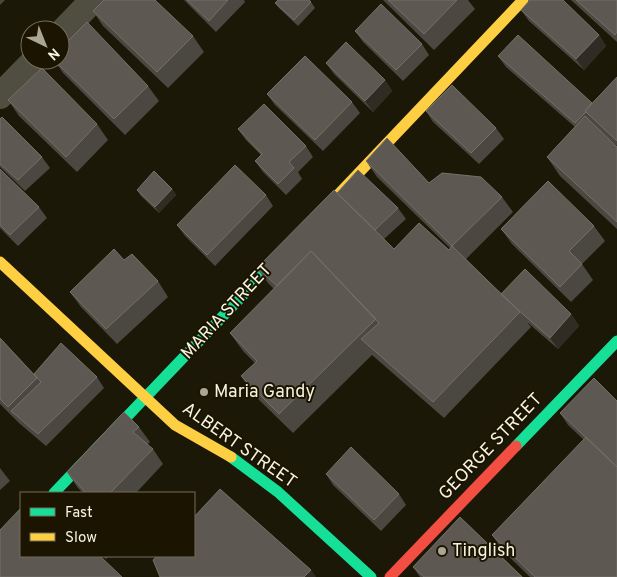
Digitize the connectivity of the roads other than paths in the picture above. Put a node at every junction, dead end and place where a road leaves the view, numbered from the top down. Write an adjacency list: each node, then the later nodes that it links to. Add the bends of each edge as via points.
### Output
1 (93, 0): 3 (street)
2 (523, 0): 6 (street)
3 (70, 24)
4 (25, 70): 5 (street)
5 (0, 96)
6 (327, 207)
7 (293, 243): 10 (street, MARIA STREET)
8 (0, 262): 10 (street, ALBERT STREET)
9 (617, 342): 13 (street, GEORGE STREET)
10 (147, 397): 11 (street, MARIA STREET); 12 (street, ALBERT STREET, via 175,425 232,458 278,492)
11 (55, 492)
12 (371, 577)
13 (390, 577)

